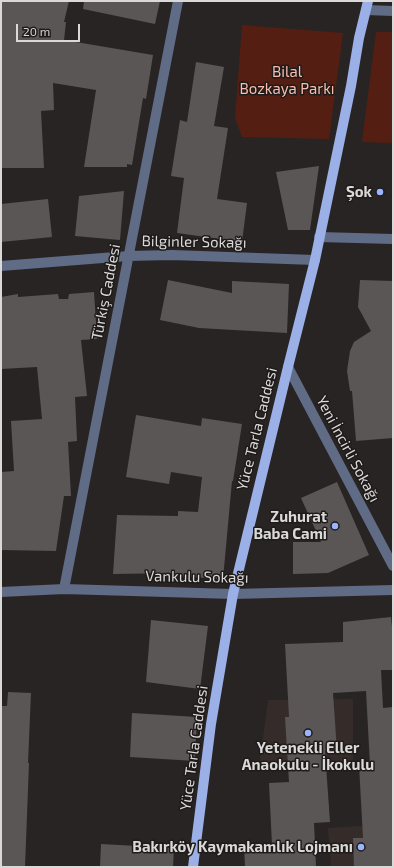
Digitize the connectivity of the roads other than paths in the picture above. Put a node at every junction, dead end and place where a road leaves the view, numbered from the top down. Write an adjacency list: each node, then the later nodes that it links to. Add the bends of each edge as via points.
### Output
1 (178, 1): 6 (street, Türkiş Caddesi)
2 (367, 5): 3 (street); 4 (main road, Yüce Tarla Caddesi)
3 (393, 11)
4 (319, 238): 5 (street); 7 (main road, Yüce Tarla Caddesi)
5 (393, 239)
6 (128, 256): 7 (street, Bilginler Sokağı); 8 (street, Bilginler Sokağı); 11 (street, Türkiş Caddesi)
7 (315, 260): 9 (main road, Yüce Tarla Caddesi)
8 (1, 266)
9 (288, 367): 10 (street, Yeni İncirli Sokağı); 14 (main road, Yüce Tarla Caddesi)
10 (393, 566)
11 (64, 589): 13 (street, Vankulu Sokağı); 14 (street, Vankulu Sokağı)
12 (393, 590): 14 (street, Vankulu Sokağı)
13 (1, 592)
14 (233, 594): 15 (main road, Yüce Tarla Caddesi, via 211,724)
15 (193, 867)

